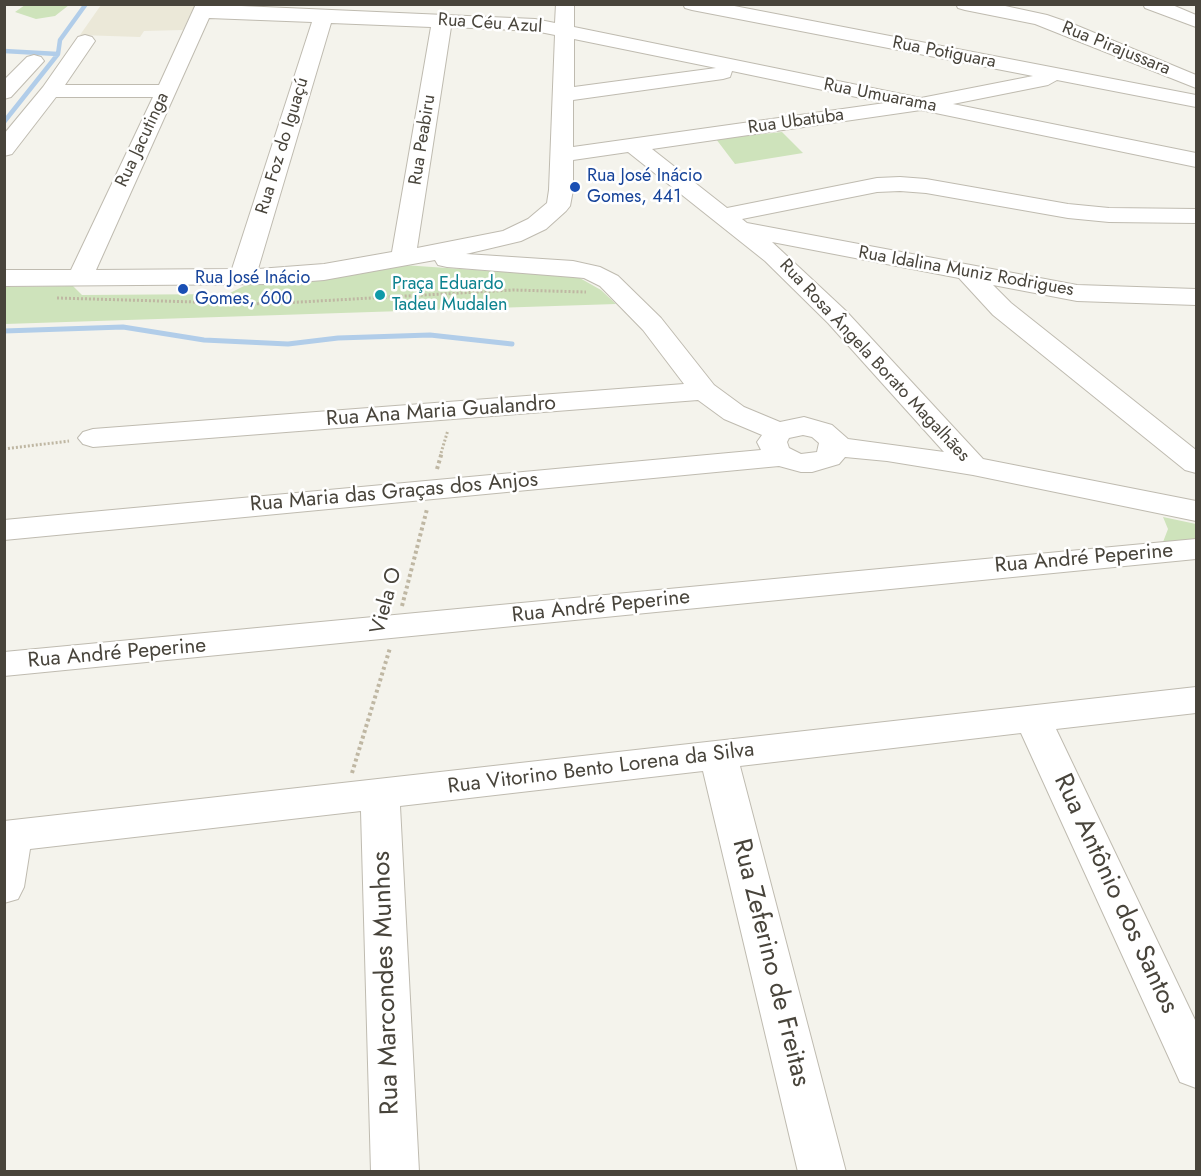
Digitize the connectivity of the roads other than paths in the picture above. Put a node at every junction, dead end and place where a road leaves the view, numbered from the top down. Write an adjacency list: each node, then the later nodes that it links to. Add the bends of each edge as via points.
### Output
1 (565, 4): 9 (street)
2 (692, 4): 13 (street, Rua Potiguara)
3 (964, 4): 14 (street, Rua Pirajussara, via 1057,25)
4 (1152, 4): 8 (street)
5 (204, 8): 6 (street, Rua Céu Azul); 16 (street, Rua Jacutinga)
6 (323, 17): 7 (street, Rua Céu Azul); 29 (street, Rua Foz do Iguaçú)
7 (442, 21): 9 (street, Rua Céu Azul, via 525,24); 27 (street, Rua Peabiru)
8 (1197, 21)
9 (563, 30): 12 (street, Rua Umuarama); 18 (street)
10 (85, 41): 15 (street)
11 (34, 61): 17 (street)
12 (748, 69): 18 (street); 20 (street, Rua Umuarama)
13 (1065, 76): 19 (street, Rua Potiguara); 20 (street, Rua Ubatuba)
14 (1197, 82)
15 (50, 91): 16 (street); 22 (street)
16 (166, 91): 30 (street, Rua Jacutinga)
17 (4, 93)
18 (562, 95): 23 (street)
19 (1191, 99)
20 (921, 104): 21 (street, Rua Ubatuba); 24 (street, Rua Umuarama)
21 (633, 145): 23 (street, Rua Ubatuba); 26 (street, Rua Rosa Ângela Borato Magalhães)
22 (4, 149)
23 (562, 155): 27 (street, via 558,206 537,224 512,236)
24 (1197, 160)
25 (1197, 216): 26 (street, via 1068,211 900,184 843,191)
26 (730, 222): 28 (street, Rua Idalina Muniz Rodrigues); 39 (street, Rua Rosa Ângela Borato Magalhães, via 774,256 837,317)
27 (414, 257): 29 (street, via 324,272); 35 (street, via 591,272 609,281 652,324)
28 (969, 274): 32 (street, Rua Idalina Muniz Rodrigues, via 1077,293); 38 (street, via 1002,309)
29 (243, 275): 30 (street)
30 (81, 276): 31 (street)
31 (4, 278)
32 (1170, 297): 33 (street, Rua Idalina Muniz Rodrigues); 34 (street)
33 (1197, 297)
34 (1197, 318)
35 (704, 391): 36 (street, Rua Ana Maria Gualandro); 37 (street)
36 (93, 438)
37 (781, 445): 39 (street, via 801,463 828,458 835,447); 42 (street, Rua Maria das Graças dos Anjos, via 432,489)
38 (1197, 464)
39 (973, 466): 40 (street)
40 (1120, 497): 41 (street); 44 (street, via 1142,518 1145,531)
41 (1197, 511)
42 (4, 530)
43 (1197, 549): 44 (street, Rua André Peperine)
44 (1138, 553): 45 (street, Rua André Peperine)
45 (4, 664)
46 (1197, 700): 47 (street, Rua Vitorino Bento Lorena da Silva)
47 (1033, 719): 48 (street, Rua Vitorino Bento Lorena da Silva); 52 (street, Rua Antônio dos Santos)
48 (718, 755): 49 (street, Rua Vitorino Bento Lorena da Silva); 54 (street, Rua Zeferino de Freitas)
49 (363, 795): 50 (street, Rua Vitorino Bento Lorena da Silva); 53 (street, Rua Marcondes Munhos)
50 (9, 836): 51 (street)
51 (4, 887)
52 (1197, 1068)
53 (394, 1172)
54 (822, 1172)

